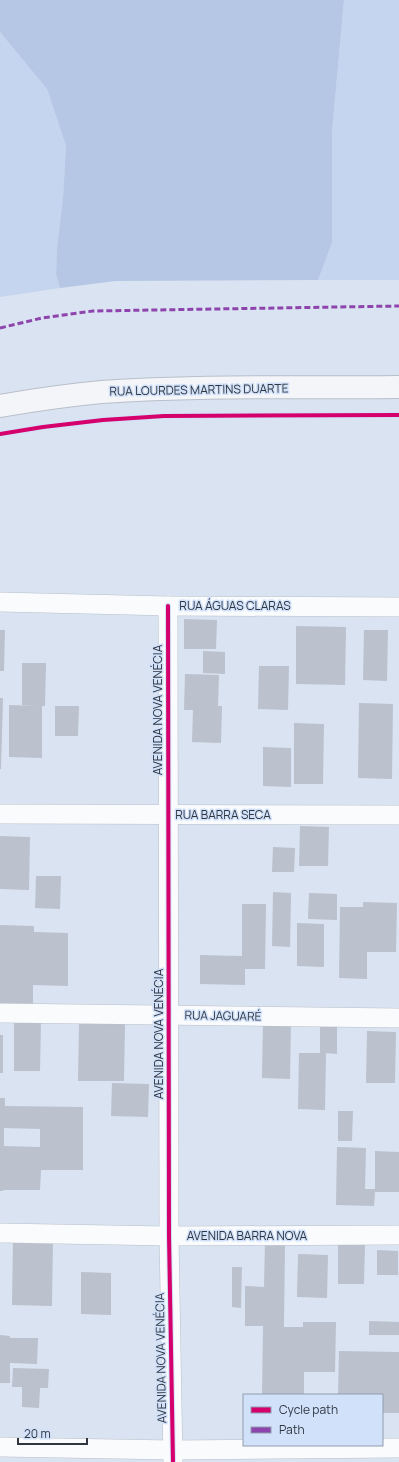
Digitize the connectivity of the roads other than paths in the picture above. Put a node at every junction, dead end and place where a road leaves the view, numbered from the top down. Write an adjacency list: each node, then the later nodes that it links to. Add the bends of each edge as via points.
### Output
1 (399, 388): 2 (main road, RUA LOURDES MARTINS DUARTE, via 163,388 101,392)
2 (0, 406)
3 (0, 602): 4 (street, RUA ÁGUAS CLARAS)
4 (168, 606): 5 (street, RUA ÁGUAS CLARAS); 7 (street, AVENIDA NOVA VENÉCIA)
5 (399, 606)
6 (0, 814): 7 (street, RUA BARRA SECA)
7 (168, 815): 8 (street, RUA BARRA SECA); 10 (street, AVENIDA NOVA VENÉCIA)
8 (399, 815)
9 (0, 1013): 10 (street, RUA JAGUARÉ)
10 (169, 1016): 11 (street, RUA JAGUARÉ); 14 (street, AVENIDA NOVA VENÉCIA)
11 (399, 1018)
12 (0, 1233): 14 (street, AVENIDA BARRA NOVA)
13 (399, 1234): 14 (street, AVENIDA BARRA NOVA)
14 (169, 1236): 17 (street, AVENIDA NOVA VENÉCIA)
15 (0, 1447): 17 (street)
16 (399, 1448): 17 (street)
17 (173, 1456)

